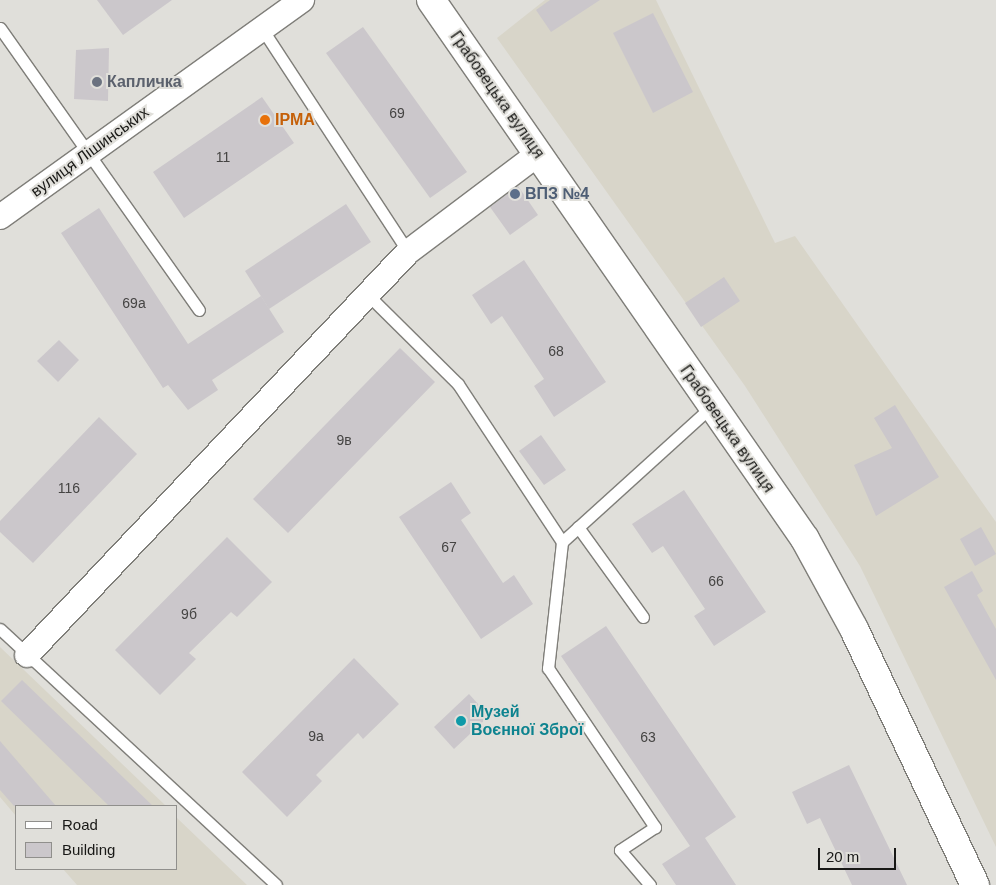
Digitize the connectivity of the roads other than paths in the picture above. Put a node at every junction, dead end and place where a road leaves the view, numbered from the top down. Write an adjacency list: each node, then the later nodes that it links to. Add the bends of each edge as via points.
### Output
1 (302, 0): 3 (street, вулиця Лішинських)
2 (431, 0): 6 (street, Грабовецька вулиця)
3 (261, 26): 5 (street, вулиця Лішинських); 8 (lane)
4 (0, 28): 5 (lane)
5 (88, 154): 7 (street, вулиця Лішинських); 10 (lane)
6 (538, 154): 8 (street); 11 (street, Грабовецька вулиця)
7 (0, 217)
8 (408, 252): 9 (street)
9 (367, 294): 13 (lane, via 458,384); 16 (street)
10 (199, 310)
11 (711, 407): 12 (lane); 19 (street, Грабовецька вулиця, via 805,539 854,629)
12 (578, 527): 13 (lane); 14 (lane)
13 (562, 542): 18 (lane, via 548,668 655,827 620,850)
14 (644, 618)
15 (0, 628): 16 (lane)
16 (27, 655): 17 (lane)
17 (276, 885)
18 (650, 885)
19 (975, 885)

